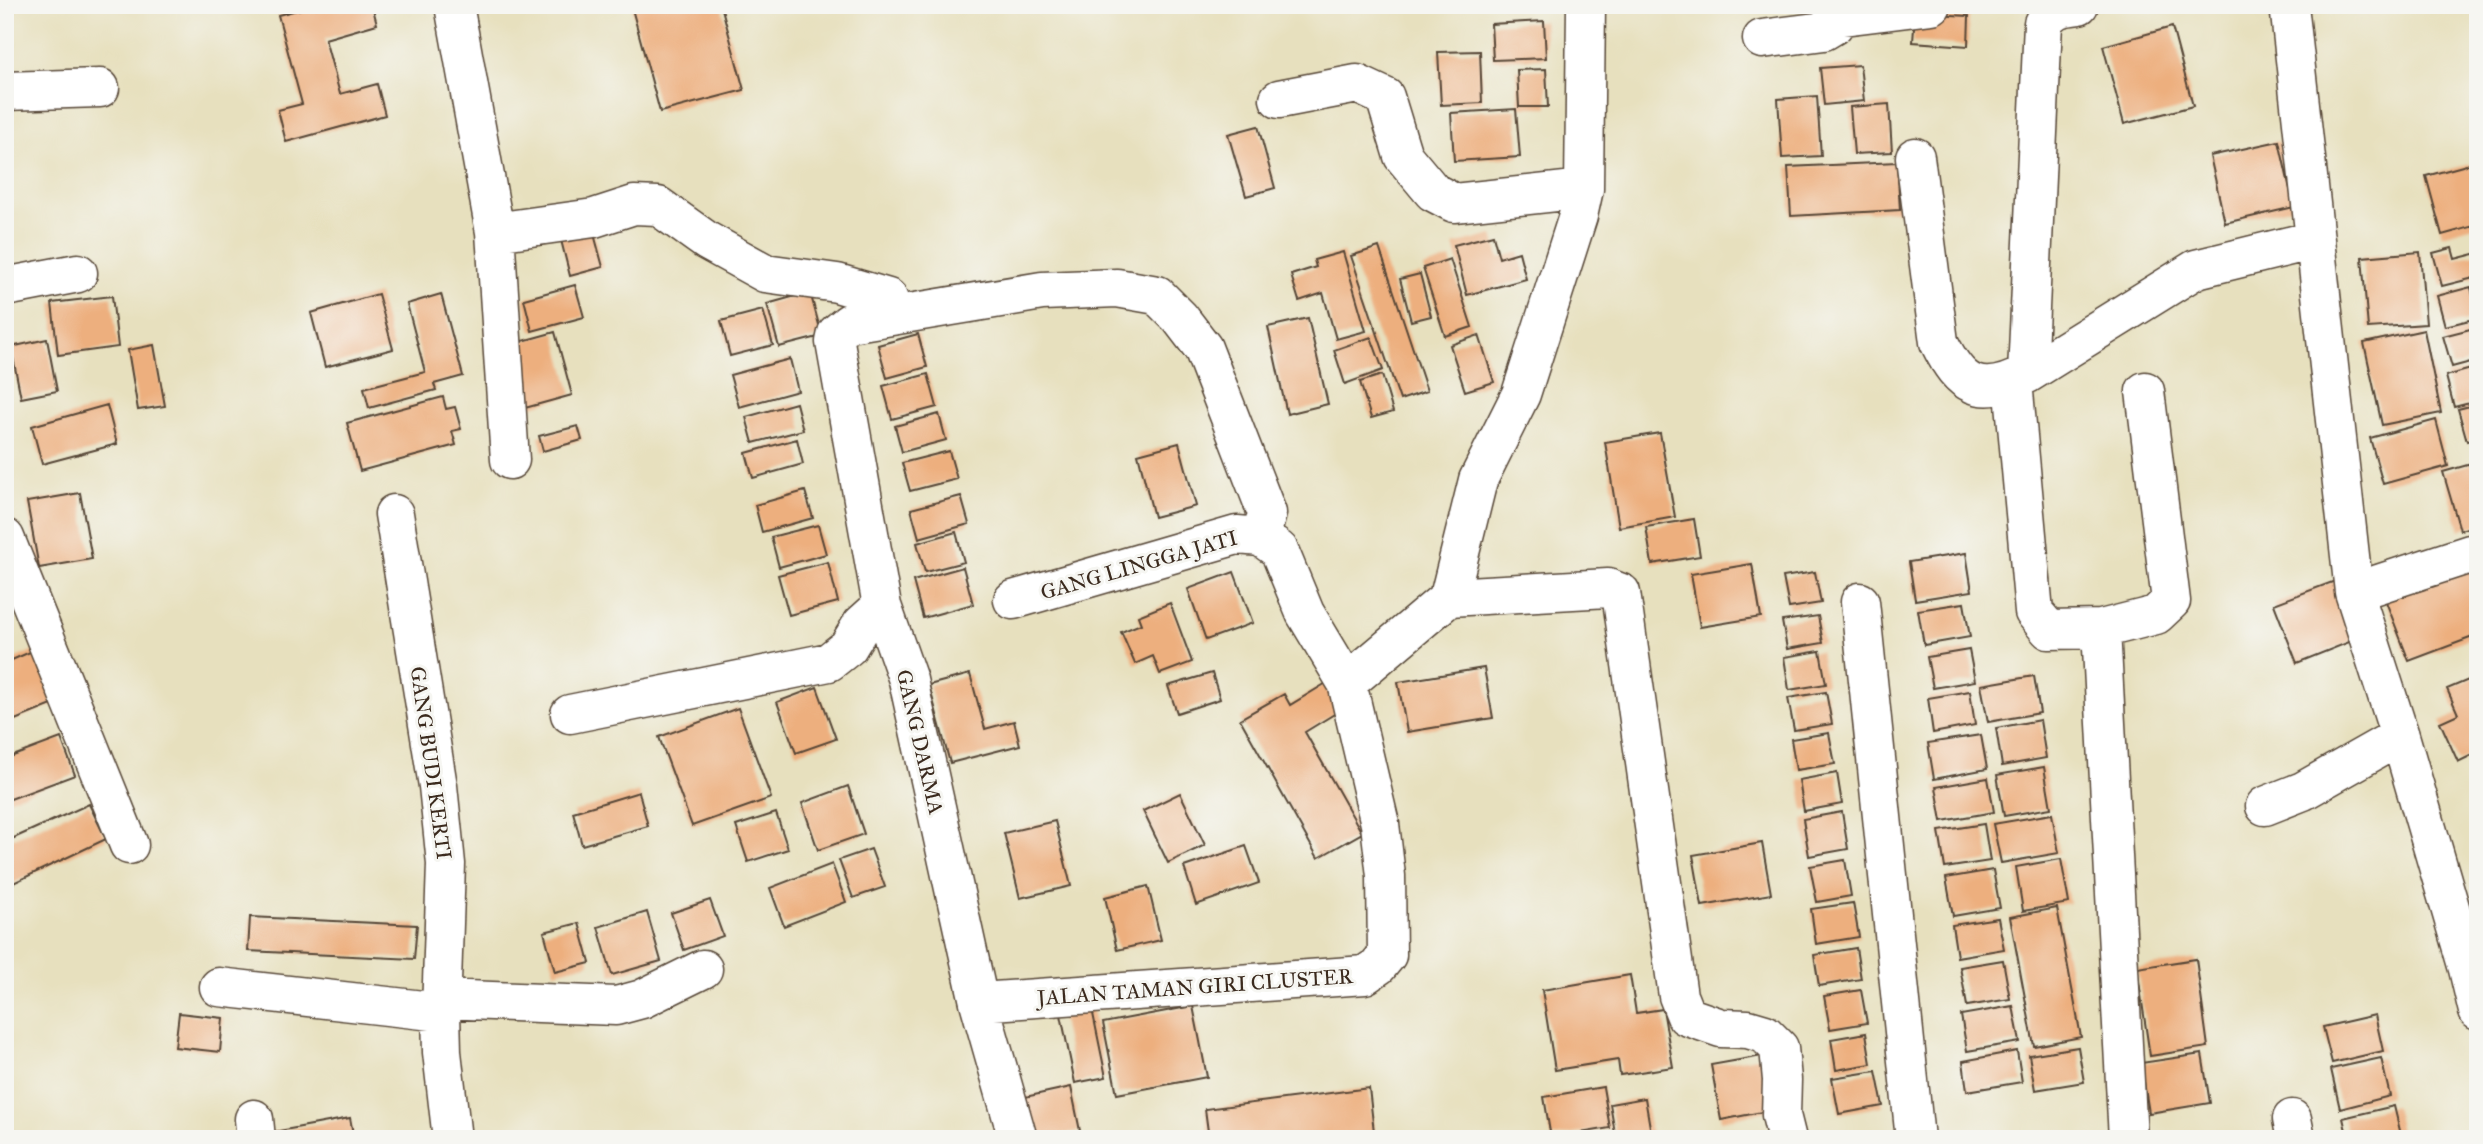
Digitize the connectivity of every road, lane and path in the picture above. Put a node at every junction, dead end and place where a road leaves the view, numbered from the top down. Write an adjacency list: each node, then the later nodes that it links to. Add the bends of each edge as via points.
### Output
1 (454, 5): 13 (street)
2 (1586, 5): 12 (street)
3 (1932, 5): 6 (street)
4 (2079, 5): 18 (street, via 2057,8 2043,23)
5 (2289, 5): 14 (street)
6 (1834, 11): 7 (street, via 1834,25 1824,31)
7 (1762, 39)
8 (100, 88): 9 (street)
9 (5, 91)
10 (1279, 99): 12 (street, via 1357,83 1385,97 1403,156 1433,192 1454,203)
11 (1915, 157): 18 (street, via 1939,342 1950,364 1965,380 1980,387)
12 (1584, 190): 26 (street, via 1521,394 1478,480)
13 (495, 232): 17 (street, via 594,218 634,205 658,206 707,241 765,273 837,283 888,299); 20 (street)
14 (2314, 240): 18 (street, via 2196,270); 25 (street)
15 (78, 273): 16 (street)
16 (5, 287)
17 (895, 314): 22 (street, via 1042,291 1117,288 1157,295 1203,348 1267,513); 29 (street, GANG DARMA, via 849,323 837,333 835,342)
18 (2020, 378): 30 (street, via 2034,612 2049,630)
19 (2145, 391): 30 (street, via 2171,601 2156,615)
20 (510, 460)
21 (394, 513): 39 (street, GANG BUDI KERTI, via 446,863)
22 (1261, 537): 27 (street, GANG LINGGA JATI, via 1237,535); 31 (street, GANG LINGGA JATI, via 1283,555 1305,613)
23 (5, 538): 35 (street)
24 (2478, 553): 25 (street)
25 (2354, 592): 33 (street)
26 (1449, 597): 31 (street); 43 (street, via 1608,588 1621,593 1678,996 1686,1016 1721,1028 1765,1034 1779,1048)
27 (1013, 600)
28 (1860, 602): 44 (street)
29 (882, 606): 32 (street, via 829,662); 38 (street, GANG DARMA, via 908,680)
30 (2101, 629): 45 (street)
31 (1347, 683): 38 (street, JALAN TAMAN GIRI CLUSTER, via 1385,863 1387,955 1378,966 1365,975)
32 (570, 714)
33 (2400, 736): 34 (street, via 2303,791); 40 (street)
34 (2265, 806)
35 (130, 845)
36 (703, 969): 39 (street, via 642,999 615,1006)
37 (219, 987): 39 (street)
38 (979, 1002): 42 (street, GANG DARMA)
39 (441, 1005): 41 (street, GANG BUDI KERTI)
40 (2478, 1011)
41 (452, 1139)
42 (1018, 1139)
43 (1787, 1139)
44 (1915, 1139)
45 (2128, 1139)

